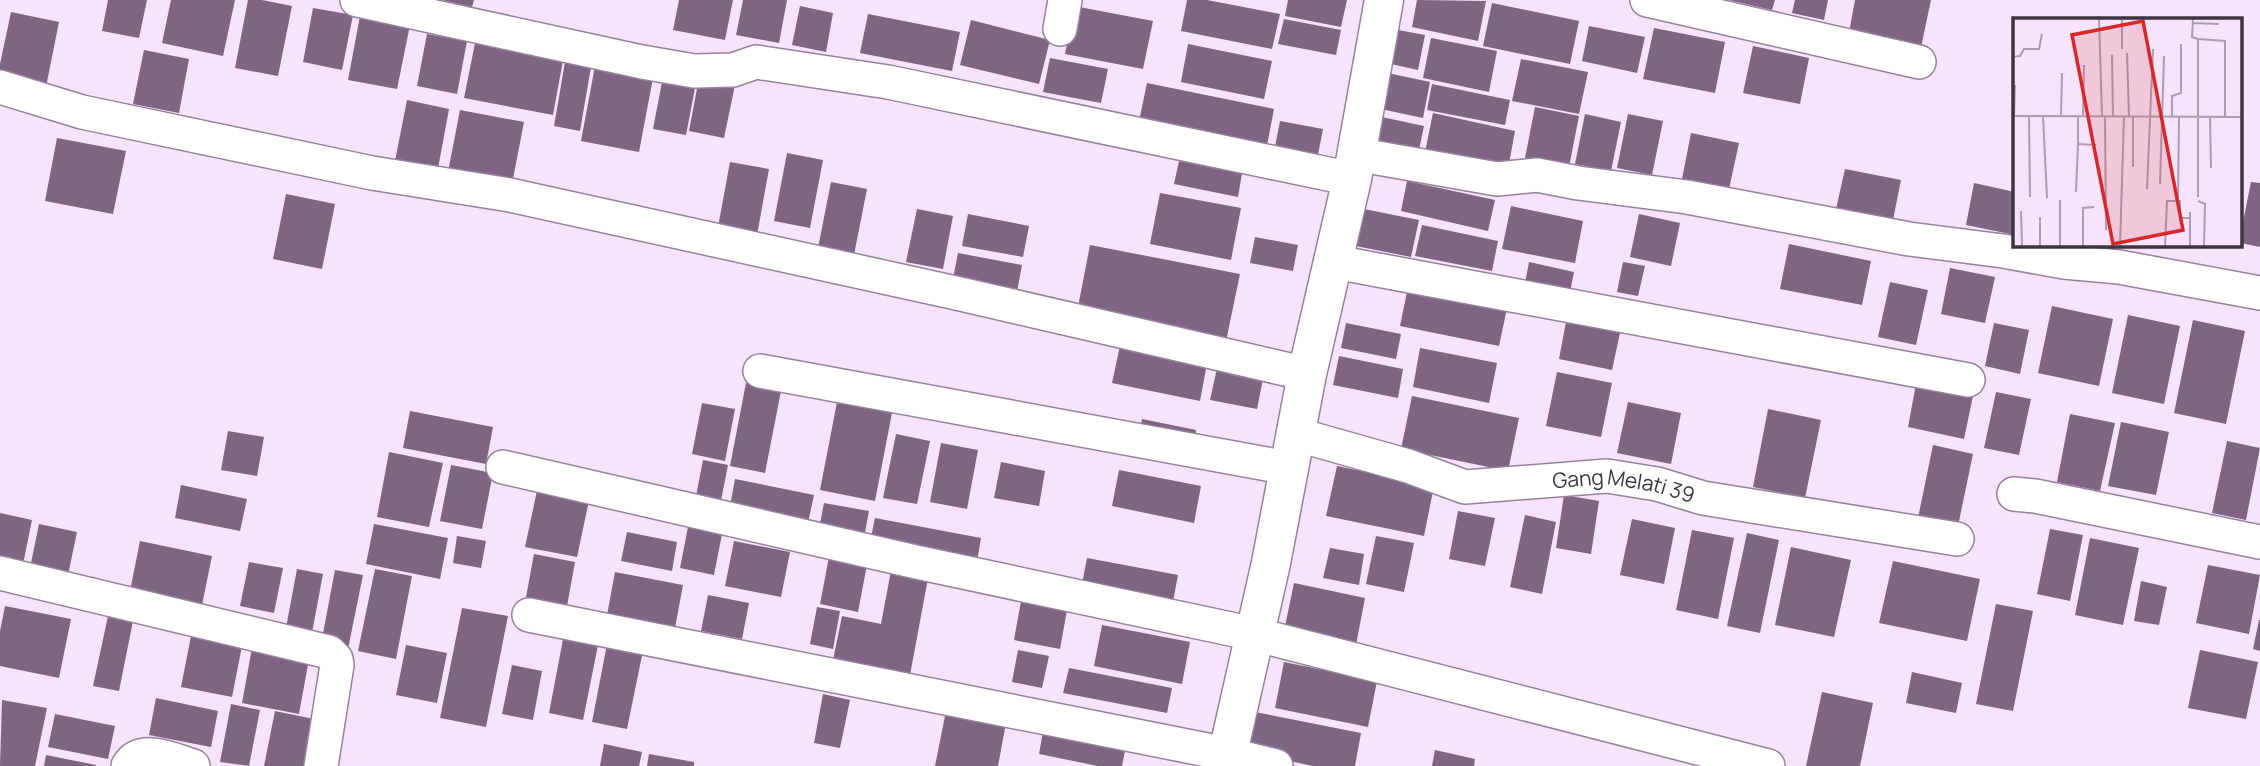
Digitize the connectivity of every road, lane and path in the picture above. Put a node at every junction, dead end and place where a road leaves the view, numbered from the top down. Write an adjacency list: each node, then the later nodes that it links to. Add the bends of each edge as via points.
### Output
1 (357, 0): 6 (street, via 694,71 733,70 756,62)
2 (1384, 0): 6 (street)
3 (1647, 0): 4 (street)
4 (1919, 62)
5 (0, 87): 10 (street, via 82,112 372,173 510,195)
6 (1354, 166): 7 (street); 8 (street, via 1497,179 1537,175)
7 (1335, 262): 10 (street); 11 (street)
8 (2260, 293)
9 (760, 371): 12 (street, Gang Melati 39)
10 (1307, 374): 12 (street)
11 (1968, 380)
12 (1291, 451): 15 (street, Gang Melati 39, via 1408,466 1465,487 1607,476 1703,498); 19 (street)
13 (503, 467): 19 (street)
14 (2014, 494): 16 (street)
15 (1957, 539)
16 (2260, 542)
17 (0, 573): 23 (street, via 329,652 337,665)
18 (529, 615): 20 (street)
19 (1254, 634): 20 (street); 25 (street)
20 (1226, 760): 24 (street)
21 (128, 766): 22 (street, via 139,755 149,755)
22 (193, 766)
23 (321, 766)
24 (1276, 766)
25 (1768, 766)

